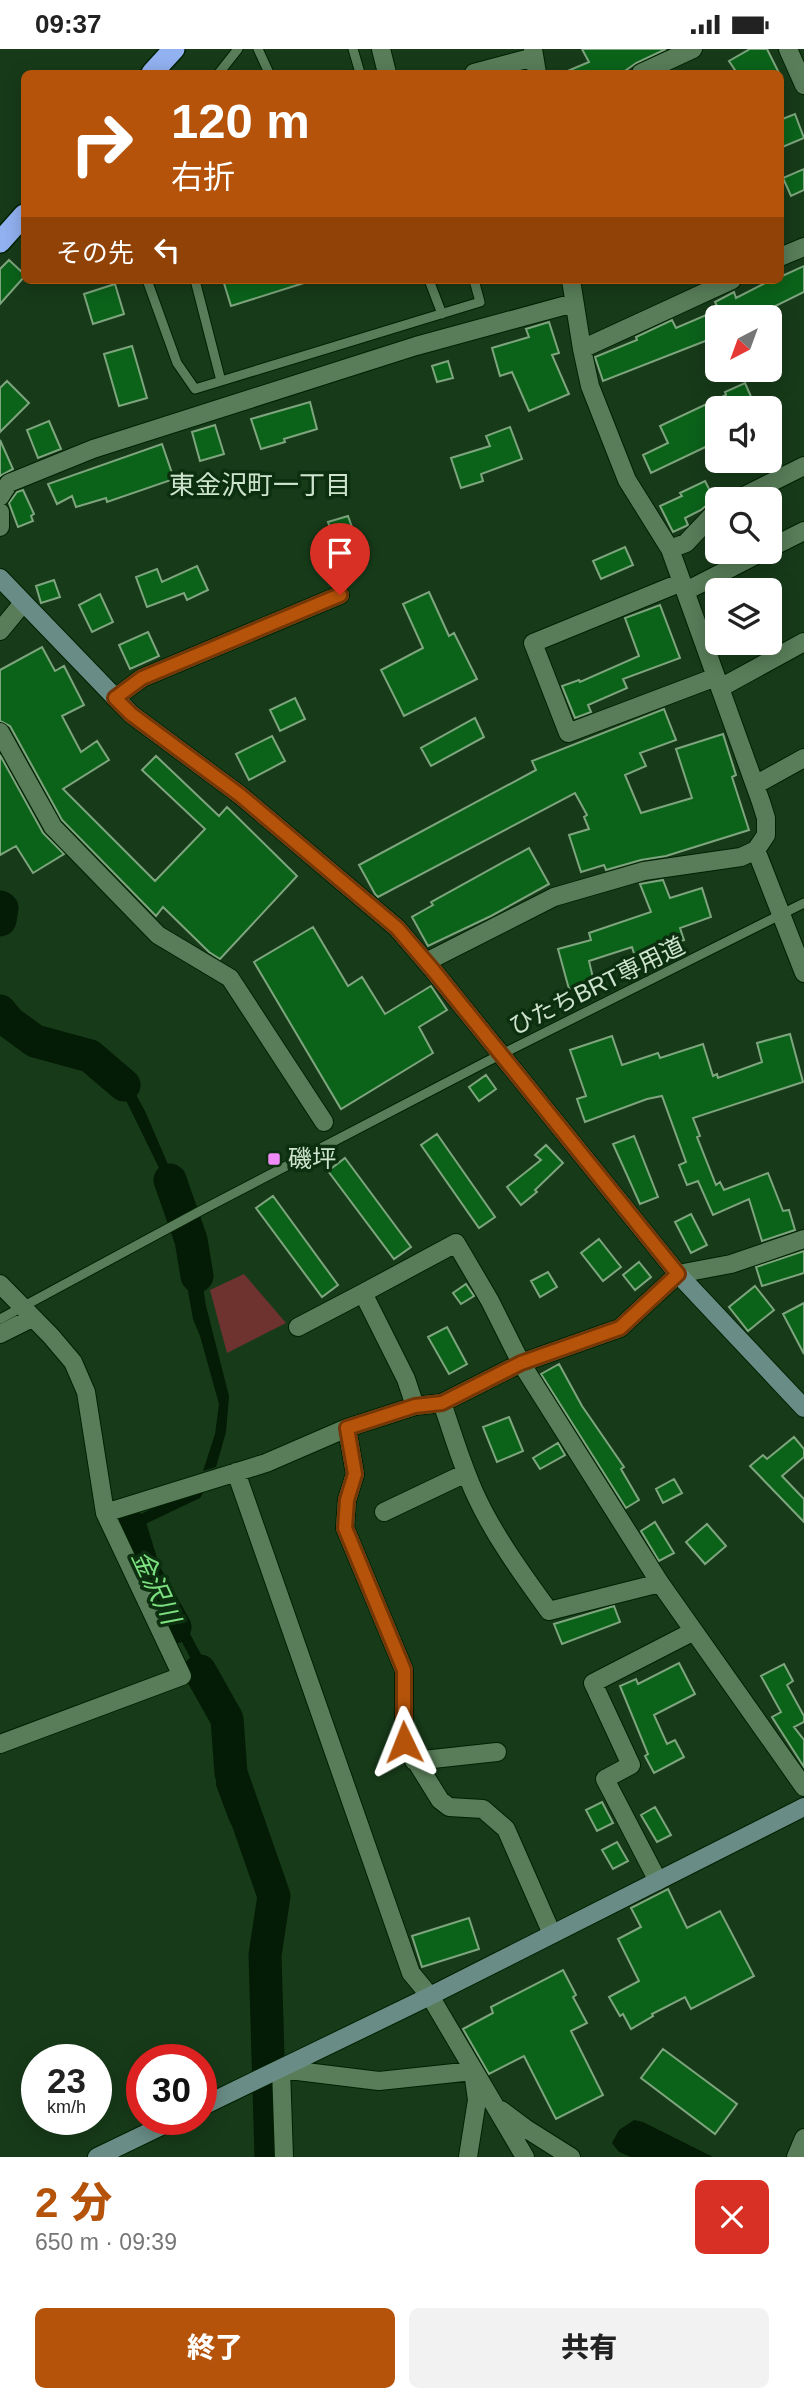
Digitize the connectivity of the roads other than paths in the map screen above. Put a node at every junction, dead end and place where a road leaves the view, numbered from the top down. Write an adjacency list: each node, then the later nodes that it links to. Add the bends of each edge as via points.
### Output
1 (174, 49): 9 (highway)
2 (238, 49): 10 (lane)
3 (258, 49): 11 (lane)
4 (354, 49): 12 (lane)
5 (381, 49): 13 (street)
6 (693, 49): 15 (street)
7 (788, 49): 16 (street)
8 (535, 60): 14 (street)
9 (155, 70)
10 (225, 70)
11 (268, 70)
12 (359, 70)
13 (386, 70)
14 (488, 70)
15 (648, 70)
16 (804, 85)
17 (21, 218): 18 (highway)
18 (0, 242)
19 (804, 247): 20 (street)
20 (784, 255)
21 (149, 284): 30 (lane, via 177,363 195,389)
22 (196, 284): 30 (lane)
23 (431, 284): 28 (lane)
24 (475, 284): 28 (lane, via 480,302)
25 (571, 284): 27 (street)
26 (723, 284): 29 (street)
27 (574, 303): 29 (street); 33 (street, via 416,346 93,449 9,484)
28 (442, 314): 30 (lane)
29 (582, 349): 39 (street, via 590,386 627,480)
30 (220, 381)
31 (804, 466): 32 (street)
32 (762, 487)
33 (0, 497)
34 (0, 512): 36 (street)
35 (705, 523): 39 (street, via 686,543)
36 (0, 527)
37 (804, 531): 38 (street)
38 (782, 542)
39 (670, 549): 42 (street)
40 (735, 564): 42 (street)
41 (0, 578): 44 (street)
42 (684, 587): 47 (street); 47 (street, via 533,643 568,733)
43 (340, 595): 48 (street, via 142,678)
44 (23, 603): 45 (street); 48 (street)
45 (0, 631)
46 (804, 642): 47 (street)
47 (718, 683): 51 (street)
48 (115, 698): 55 (street, via 240,795 397,928)
49 (0, 732): 58 (street, via 53,827 158,935 230,978)
50 (804, 758): 51 (street)
51 (755, 785): 52 (street, via 766,818 766,835)
52 (756, 850): 54 (street); 55 (street, via 741,857 644,871 554,897)
53 (804, 904): 54 (lane, ひたちBRT専用道)
54 (782, 915): 56 (street); 57 (lane, ひたちBRT専用道)
55 (426, 962): 57 (street)
56 (804, 973)
57 (501, 1055): 60 (street); 63 (lane, ひたちBRT専用道, via 202,1210)
58 (324, 1122)
59 (804, 1239): 60 (street, via 731,1264)
60 (678, 1274): 67 (street, via 620,1328); 70 (street)
61 (0, 1284): 63 (street)
62 (363, 1293): 65 (street); 67 (street, via 456,1244); 69 (street)
63 (28, 1313): 64 (lane, ひたちBRT専用道); 66 (street); 75 (street, via 72,1362 86,1392)
64 (0, 1319)
65 (298, 1327)
66 (0, 1334)
67 (521, 1363): 68 (street); 76 (street)
68 (442, 1403): 69 (street); 73 (street)
69 (415, 1406): 71 (street)
70 (804, 1408)
71 (347, 1428): 72 (street); 80 (street, via 355,1474 345,1528 404,1670 404,1742)
72 (236, 1472): 75 (street); 85 (street, via 411,1973)
73 (466, 1473): 74 (street); 76 (street, via 477,1499 550,1611)
74 (384, 1512)
75 (105, 1513): 78 (street, via 182,1676)
76 (660, 1583): 77 (street)
77 (694, 1631): 81 (street); 83 (street, via 593,1683 631,1765 605,1779)
78 (0, 1744)
79 (497, 1752): 80 (street)
80 (414, 1761): 84 (street, via 449,1807 483,1809 506,1829)
81 (804, 1787)
82 (804, 1807): 83 (street)
83 (658, 1881): 84 (street)
84 (552, 1934): 85 (street)
85 (429, 1996): 86 (street); 87 (street)
86 (281, 2069): 87 (street, via 379,2081); 88 (street); 93 (street)
87 (474, 2071): 89 (street); 94 (street, via 477,2100)
88 (217, 2099)
89 (493, 2104): 95 (street); 96 (street)
90 (143, 2135): 92 (street)
91 (804, 2138): 97 (street)
92 (97, 2157)
93 (284, 2157)
94 (468, 2157)
95 (525, 2157)
96 (571, 2157)
97 (796, 2157)

